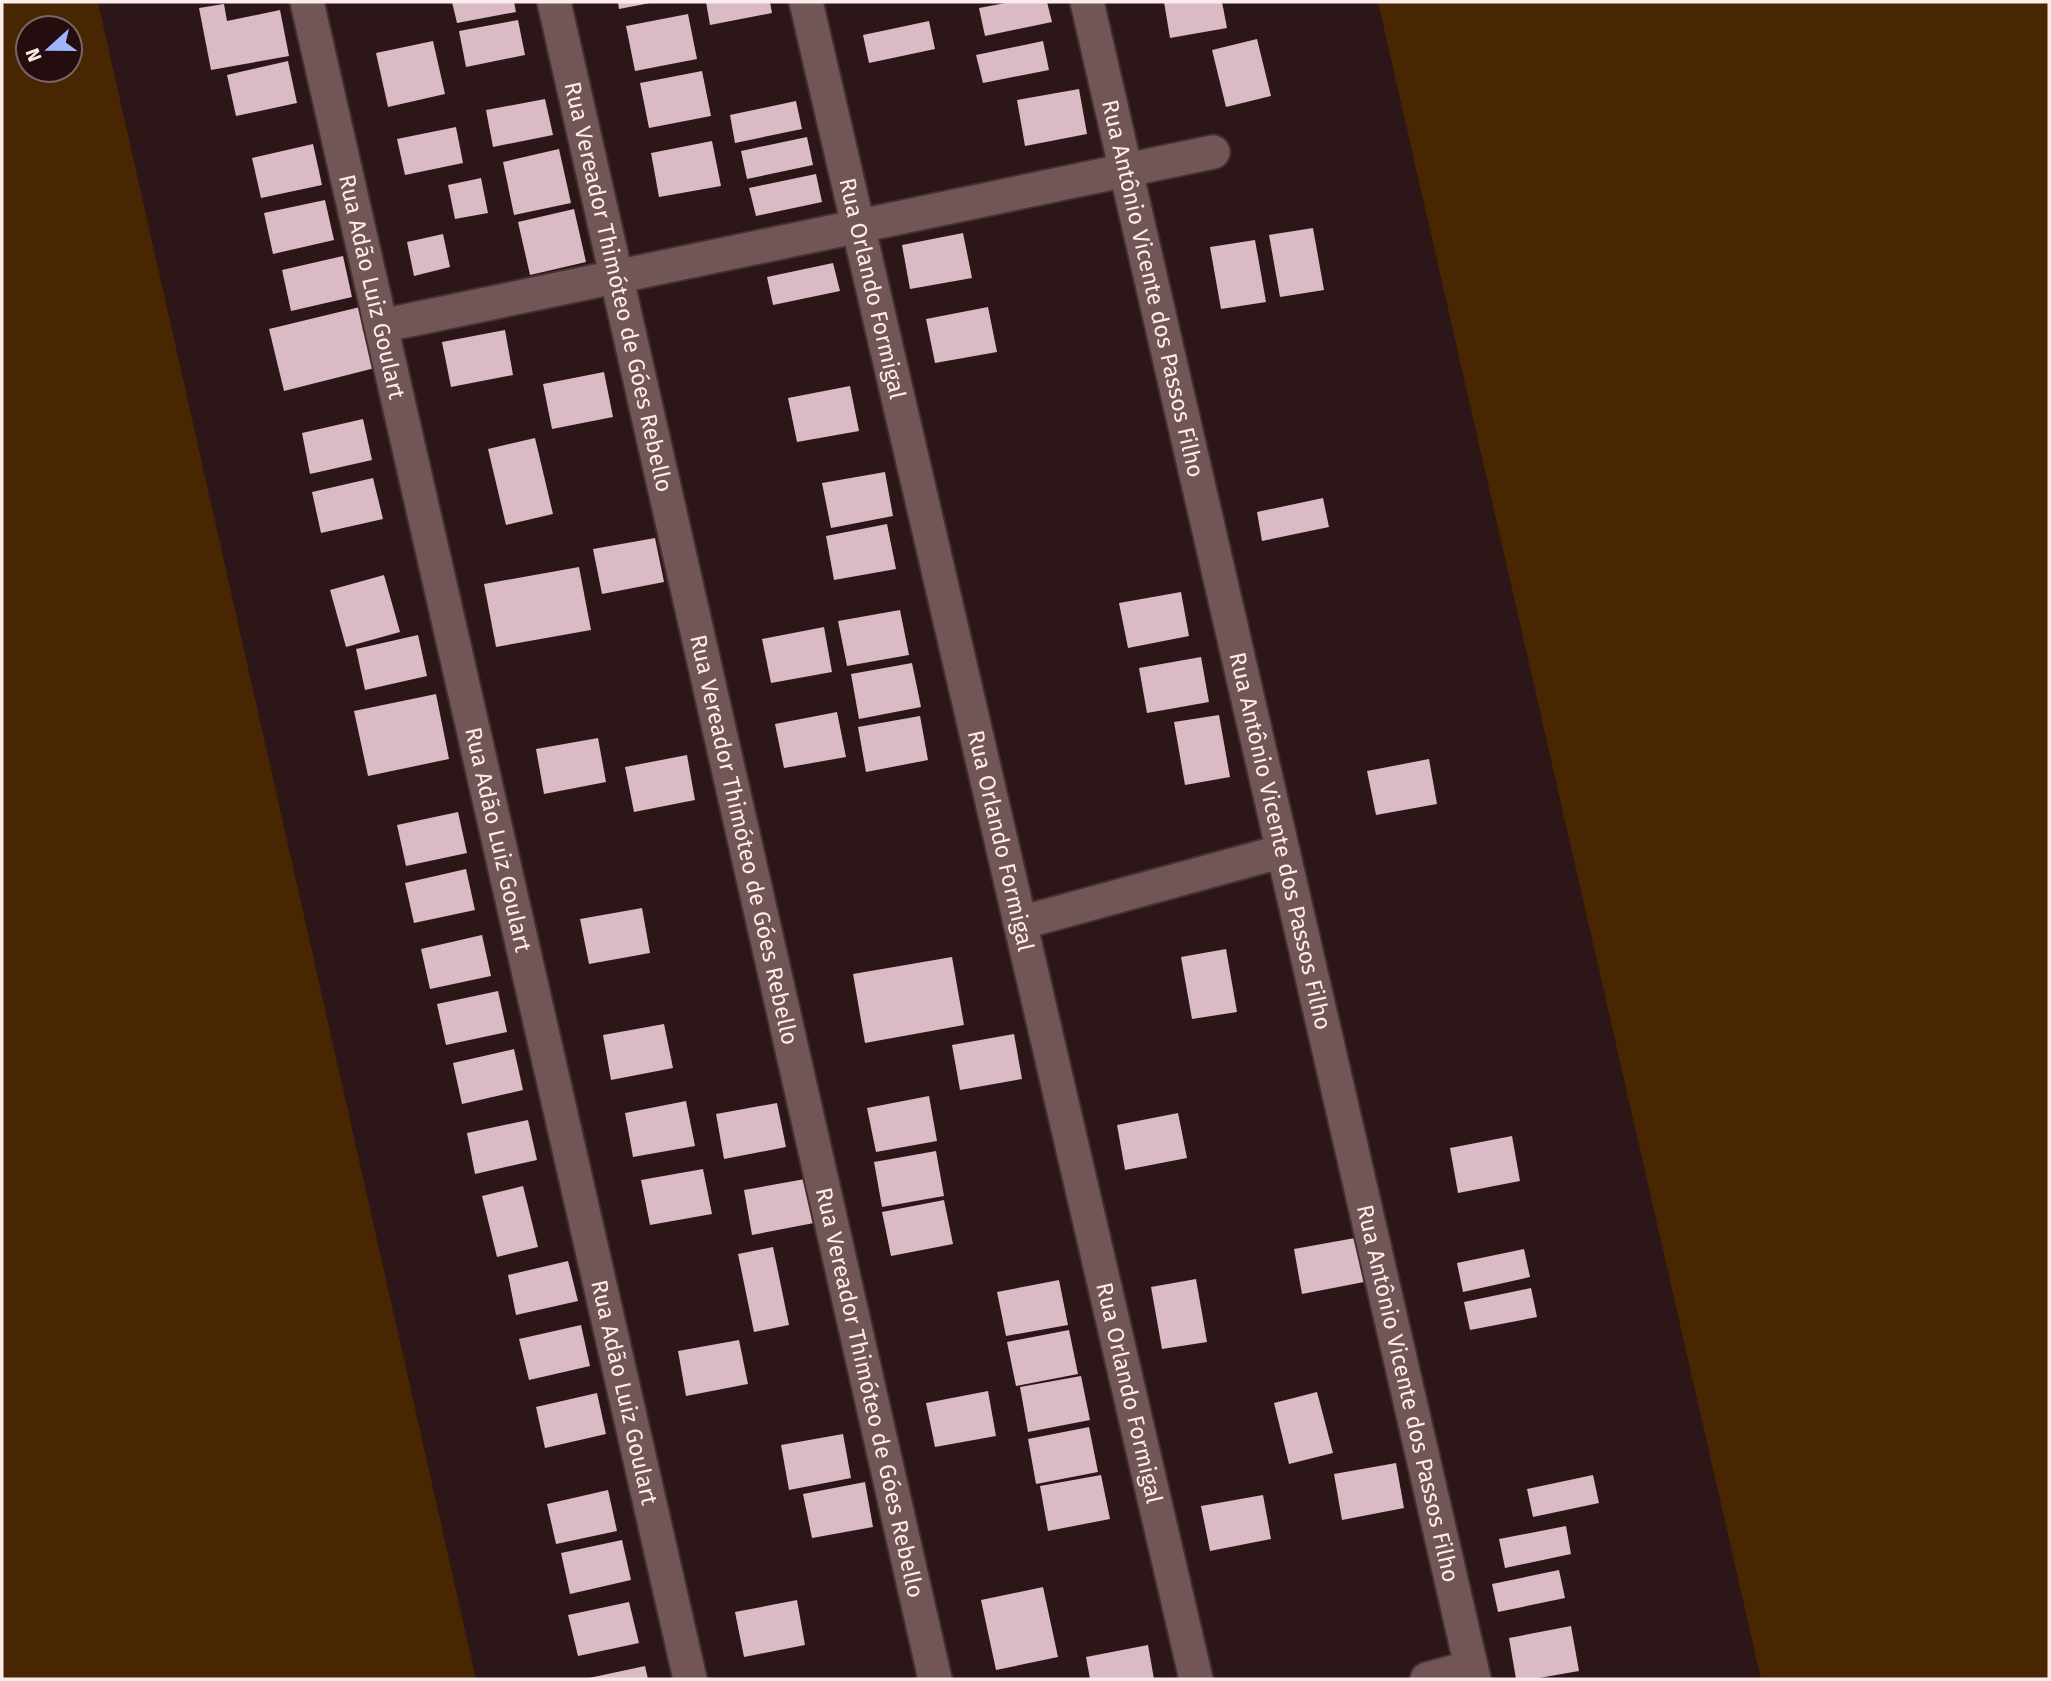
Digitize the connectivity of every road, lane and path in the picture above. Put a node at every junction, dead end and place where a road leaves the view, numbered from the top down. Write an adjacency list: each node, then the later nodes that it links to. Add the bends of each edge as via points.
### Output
1 (307, 2): 9 (street, Rua Adão Luiz Goulart)
2 (554, 2): 8 (street, Rua Vereador Thimóteo de Góes Rebello)
3 (806, 2): 7 (street, Rua Orlando Formigal)
4 (1087, 2): 6 (street, Rua Antônio Vicente dos Passos Filho)
5 (1213, 152): 6 (street)
6 (1126, 170): 7 (street); 10 (street, Rua Antônio Vicente dos Passos Filho)
7 (858, 226): 8 (street); 11 (street, Rua Orlando Formigal)
8 (616, 277): 9 (street); 14 (street, Rua Vereador Thimóteo de Góes Rebello)
9 (381, 326): 13 (street, Rua Adão Luiz Goulart)
10 (1283, 851): 11 (street); 12 (street, Rua Antônio Vicente dos Passos Filho)
11 (1020, 923): 15 (street, Rua Orlando Formigal)
12 (1473, 1673): 16 (street)
13 (690, 1679)
14 (935, 1679)
15 (1196, 1679)
16 (1427, 1679)

